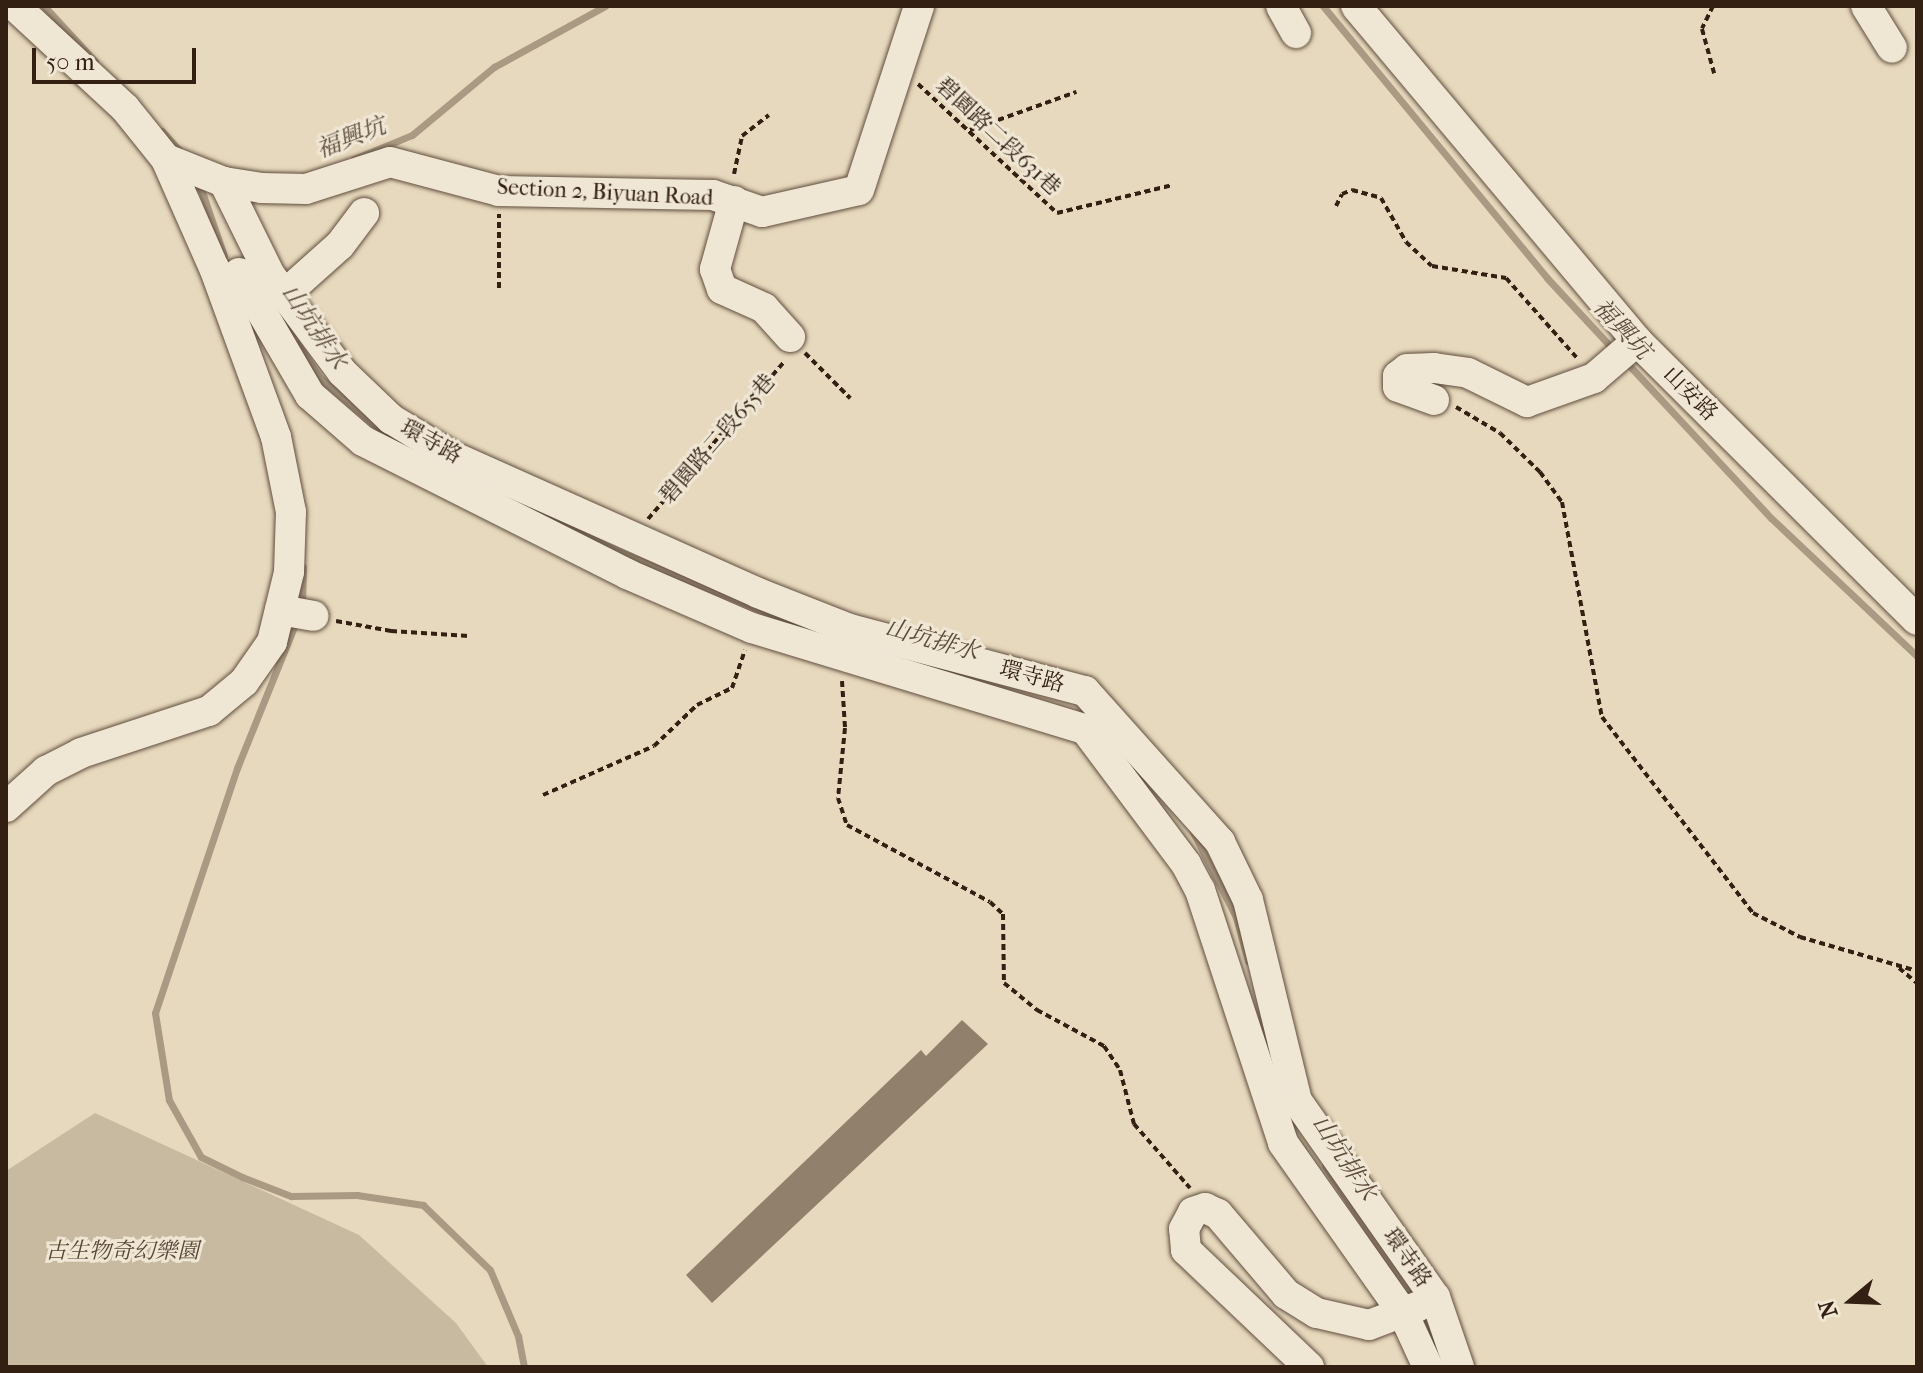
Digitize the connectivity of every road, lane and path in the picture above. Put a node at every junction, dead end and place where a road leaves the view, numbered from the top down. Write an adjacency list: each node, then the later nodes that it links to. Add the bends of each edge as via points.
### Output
1 (15, 6): 14 (street, via 115,97)
2 (919, 6): 9 (street, Section 2, Biyuan Road)
3 (1281, 6): 7 (street)
4 (1356, 6): 25 (street, 山安路)
5 (1713, 6): 10 (path, via 1702,29)
6 (1866, 6): 8 (street)
7 (1296, 33)
8 (1892, 48)
9 (901, 65): 13 (path, 碧園路二段631巷); 18 (street, Section 2, Biyuan Road, via 859,190 762,212)
10 (1714, 73)
11 (1076, 92): 13 (path)
12 (769, 115): 18 (path, via 742,136 731,184)
13 (970, 130): 16 (path, 碧園路二段631巷, via 1057,213)
14 (166, 159): 15 (street, Section 2, Biyuan Road); 21 (street)
15 (224, 182): 17 (street, Section 2, Biyuan Road, via 306,189 390,162); 22 (street, 環寺路)
16 (1173, 185)
17 (499, 191): 18 (street, Section 2, Biyuan Road, via 713,195); 23 (path)
18 (734, 201): 24 (street, via 715,269 722,289 764,308)
19 (1336, 206): 26 (path, via 1342,194 1352,190 1381,198 1406,242 1432,266 1506,278)
20 (364, 213): 22 (street, via 340,245)
21 (226, 270): 22 (street); 29 (street, 環寺路, via 310,395 363,441); 30 (street, via 276,437 291,512 289,572)
22 (277, 285): 29 (street, 環寺路, via 342,372 391,419)
23 (499, 288)
24 (790, 337): 27 (path); 29 (path, 碧園路二段655巷, via 789,357)
25 (1637, 341): 26 (street); 33 (street, 山安路)
26 (1594, 378): 28 (street, via 1527,402 1468,373 1407,369 1398,376 1398,387)
27 (850, 398)
28 (1434, 400): 39 (path, via 1500,433 1562,502 1602,717 1753,913 1800,937)
29 (631, 558): 31 (street, 環寺路)
30 (280, 610): 32 (street); 37 (street, via 265,652 244,682 209,711 81,753 46,771)
31 (752, 611): 35 (street, 環寺路); 36 (path, via 732,688 697,705 654,746)
32 (313, 616): 34 (path, via 391,631)
33 (1917, 620)
34 (469, 636)
35 (845, 640): 38 (street, 環寺路, via 1085,729); 38 (street, 環寺路, via 1085,691); 42 (path, via 838,798 847,825 1003,914 1004,983 1037,1010 1104,1046 1120,1070 1134,1124)
36 (543, 795)
37 (6, 807)
38 (1206, 852): 43 (street, 環寺路, via 1248,900 1297,1101); 43 (street, 環寺路, via 1200,890 1283,1143)
39 (1897, 966): 40 (path); 41 (path)
40 (1917, 971)
41 (1917, 983)
42 (1218, 1214): 43 (street, via 1286,1294 1317,1313 1369,1325); 44 (street, via 1205,1208 1193,1212 1184,1229 1186,1250)
43 (1418, 1306): 45 (street, 環寺路); 46 (street, 環寺路)
44 (1309, 1367)
45 (1428, 1367)
46 (1459, 1367)

